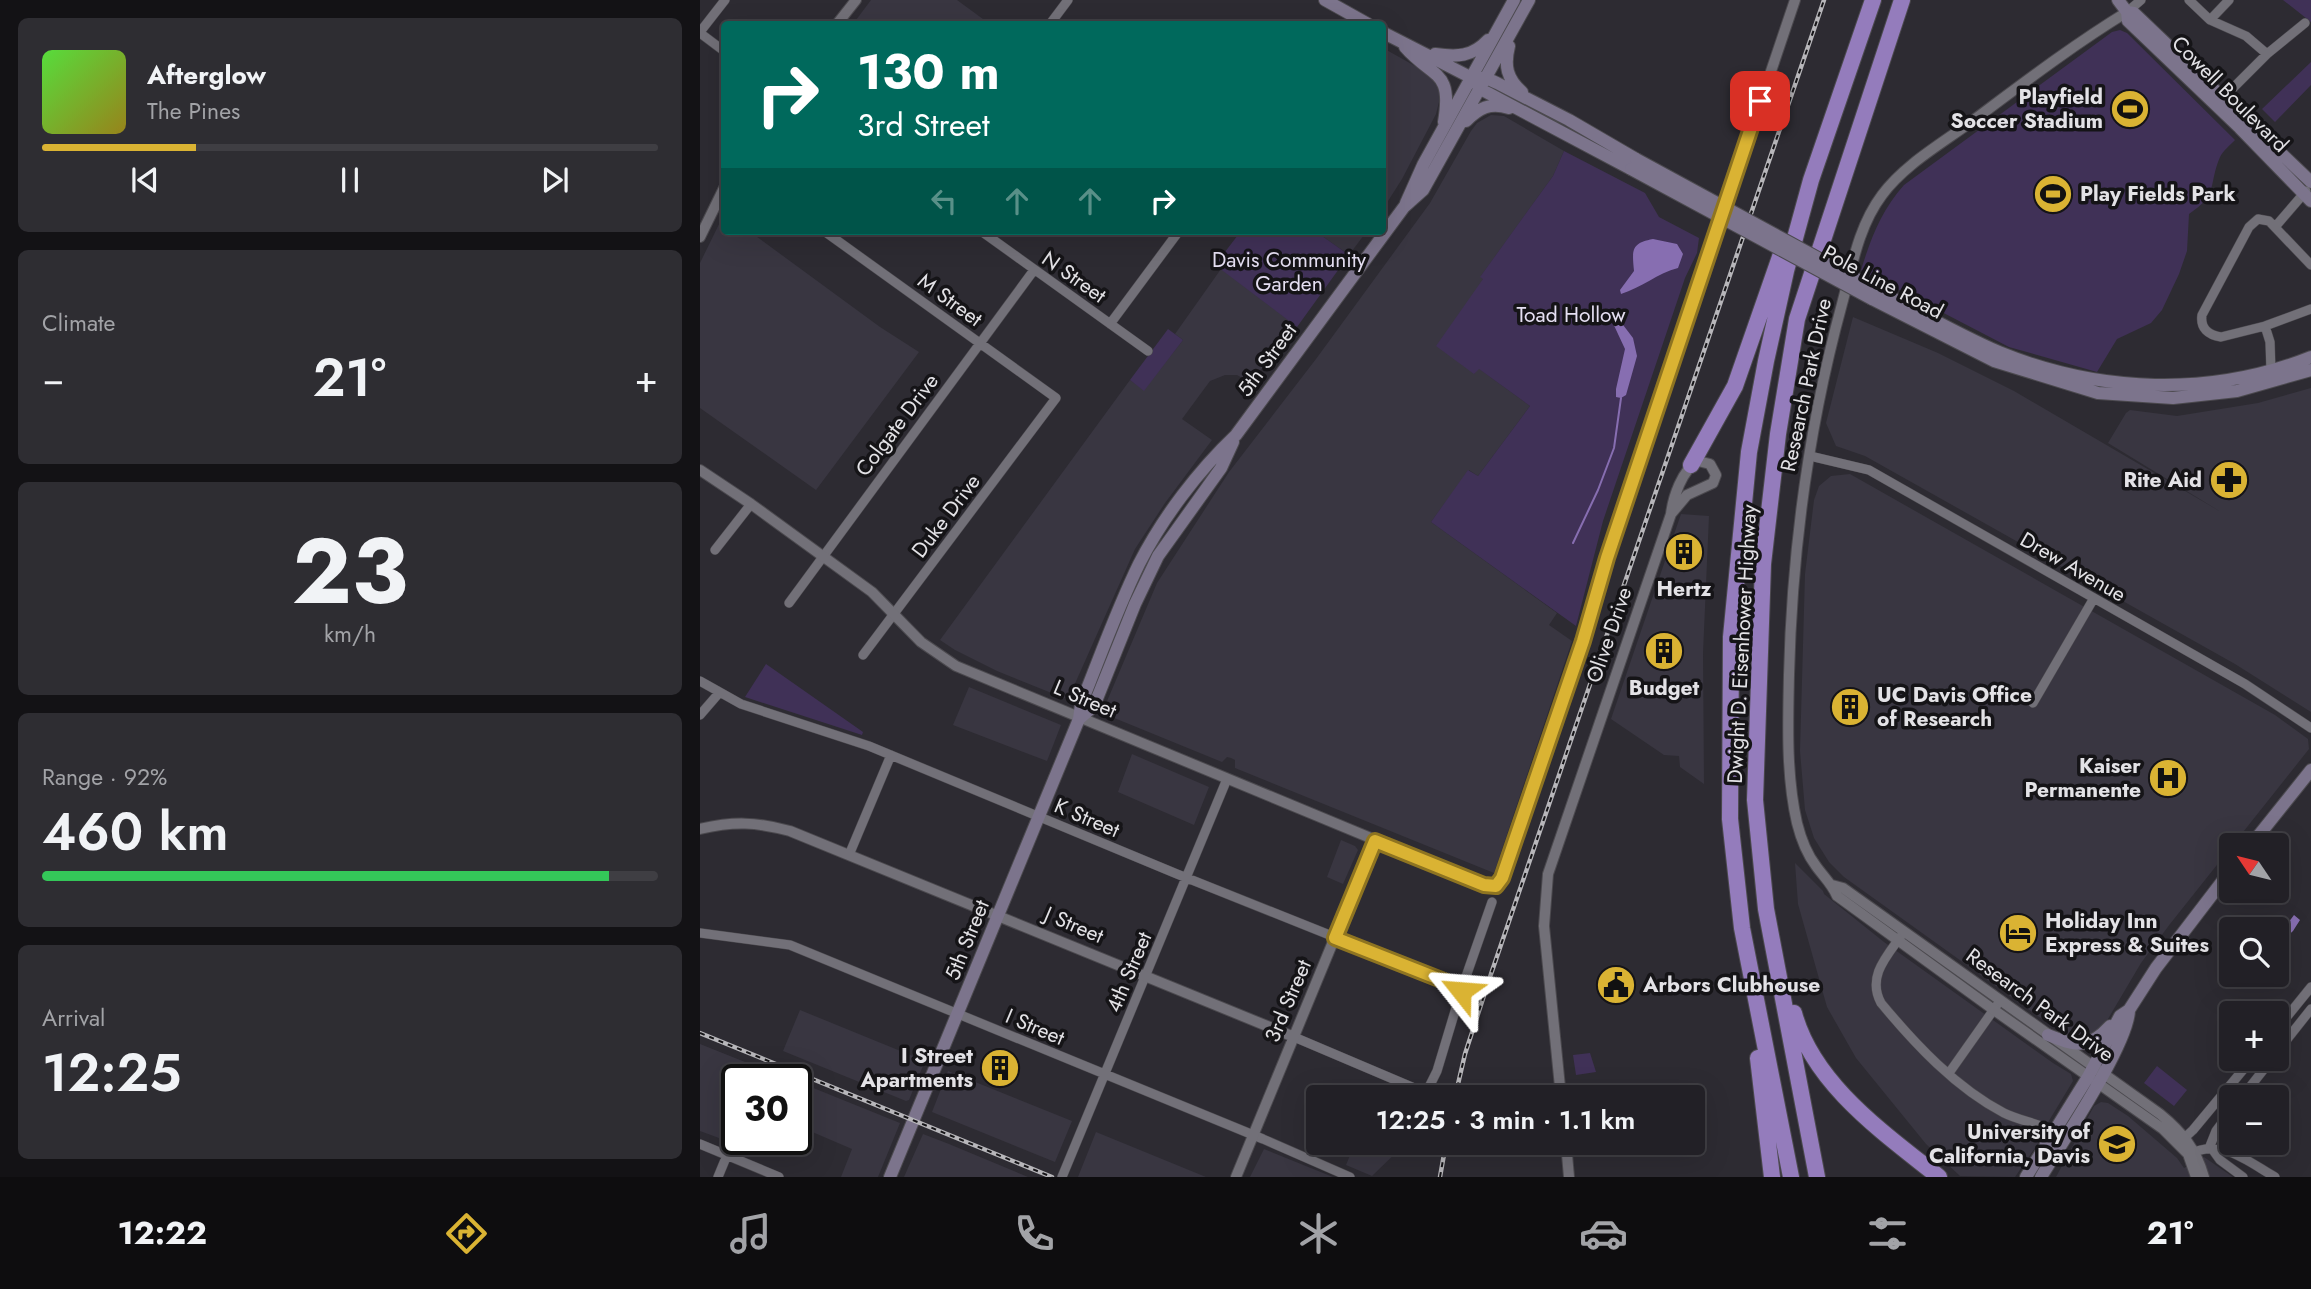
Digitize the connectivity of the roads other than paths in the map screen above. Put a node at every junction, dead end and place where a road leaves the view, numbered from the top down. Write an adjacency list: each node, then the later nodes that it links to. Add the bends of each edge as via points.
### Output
1 (725, 0): 21 (street)
2 (856, 0): 16 (street)
3 (1068, 0): 17 (street)
4 (1325, 0): 18 (main road)
5 (1514, 0): 20 (main road, 5th Street)
6 (1529, 0): 20 (main road, 5th Street)
7 (1794, 0): 85 (street, L Street, via 1499,885 1484,885)
8 (1873, 0): 37 (highway, Dwight D. Eisenhower Highway)
9 (1902, 0): 90 (highway, Dwight D. Eisenhower Highway, via 1797,319 1778,434 1763,564 1755,800)
10 (2118, 0): 14 (main road, Cowell Boulevard)
11 (2141, 0): 14 (street)
12 (2189, 0): 15 (street)
13 (2229, 0): 15 (street)
14 (2127, 12): 30 (main road, Cowell Boulevard, via 2128,21); 62 (street, Research Park Drive, via 1945,140 1881,195 1860,237 1835,329)
15 (2210, 20): 26 (street, via 2246,36)
16 (839, 21)
17 (1052, 21)
18 (1363, 21)
19 (2305, 23): 26 (street)
20 (1507, 28): 25 (main road, via 1473,53 1457,57); 27 (main road, 5th Street); 28 (main road, 5th Street); 29 (main road, via 1507,73)
21 (700, 33): 24 (street)
22 (1386, 34): 23 (main road, Pole Line Road)
23 (1400, 41): 25 (main road, Pole Line Road); 34 (main road, via 1444,84 1447,108)
24 (721, 49)
25 (1425, 53): 27 (main road, Pole Line Road)
26 (2267, 54): 30 (street)
27 (1472, 78): 28 (main road, Pole Line Road); 34 (main road, 5th Street)
28 (1483, 84): 29 (main road, Pole Line Road); 31 (main road, Pole Line Road); 35 (main road, 5th Street)
29 (1530, 99): 33 (main road, Pole Line Road)
30 (2220, 101): 38 (main road, Cowell Boulevard)
31 (1524, 112): 32 (main road, Pole Line Road); 35 (main road, via 1485,107)
32 (1537, 119): 33 (main road, via 1552,119 1579,134); 36 (main road, Pole Line Road)
33 (1585, 129): 36 (main road, Pole Line Road)
34 (1443, 131): 40 (main road, 5th Street)
35 (1456, 131): 40 (main road, 5th Street, via 1423,190)
36 (1634, 164): 50 (main road, Pole Line Road, bridge)
37 (1811, 180): 63 (highway, via 1735,386); 103 (highway, Dwight D. Eisenhower Highway, via 1783,284 1751,439 1731,637 1730,819 1742,928)
38 (2309, 191): 41 (street)
39 (721, 194): 47 (street)
40 (1404, 207): 42 (main road, 5th Street)
41 (2275, 227): 48 (street); 53 (street, via 2261,218 2249,227 2202,321 2205,329 2221,337)
42 (1386, 231)
43 (830, 235): 55 (street, M Street)
44 (986, 235): 49 (street, N Street)
45 (1176, 235): 52 (street)
46 (1383, 235): 77 (main road, 5th Street, via 1155,536 1081,704)
47 (700, 237)
48 (2311, 265)
49 (1034, 270): 52 (street, N Street); 55 (street, Colgate Drive)
50 (1874, 294): 59 (main road, Pole Line Road, via 1998,351 2079,377 2180,385 2220,382); 60 (main road, Pole Line Road, via 1994,361 2098,393 2173,398 2237,391)
51 (2311, 309): 53 (street)
52 (1110, 324): 56 (street, N Street)
53 (2265, 326): 54 (street)
54 (2270, 342): 58 (street, via 2281,359); 59 (street)
55 (980, 343): 61 (street, M Street); 68 (street, Colgate Drive)
56 (1148, 351)
57 (2311, 357): 58 (main road, Pole Line Road)
58 (2292, 364): 59 (main road, Pole Line Road)
59 (2271, 370)
60 (2311, 370)
61 (1056, 398): 71 (street, Duke Drive)
62 (1810, 456): 69 (street, Drew Avenue, via 1869,470); 93 (street, Research Park Drive, via 1790,622 1788,713 1793,798 1802,840 1837,896)
63 (1691, 465): 66 (street, Olive Drive); 66 (street, Olive Drive, via 1708,462 1715,479 1686,495)
64 (700, 470): 65 (street, L Street)
65 (751, 503): 67 (street); 68 (street, L Street)
66 (1671, 514): 114 (street, Olive Drive, via 1548,874 1544,926)
67 (715, 550)
68 (823, 555): 70 (street, Colgate Drive); 71 (street, L Street)
69 (2094, 598): 75 (street); 78 (street, Drew Avenue, via 2274,701)
70 (789, 603)
71 (894, 615): 72 (street, Duke Drive); 77 (street, L Street, via 921,642 956,666)
72 (863, 655)
73 (700, 681): 74 (street, K Street)
74 (719, 693): 76 (street); 79 (street, K Street)
75 (2033, 703)
76 (700, 715)
77 (1079, 719): 81 (street, L Street); 82 (main road, 5th Street)
78 (2311, 728)
79 (891, 755): 82 (street, K Street); 86 (street)
80 (2311, 770): 84 (main road)
81 (1227, 779): 85 (street, L Street); 87 (street, 4th Street)
82 (1039, 816): 87 (street, K Street); 91 (main road, 5th Street)
83 (700, 829): 86 (street, J Street, via 741,822 765,825)
84 (2261, 833)
85 (1375, 841): 94 (street, 3rd Street)
86 (849, 855): 91 (street, J Street)
87 (1186, 878): 94 (street, K Street); 95 (street, 4th Street)
88 (2219, 885): 100 (main road)
89 (1492, 902): 97 (street)
90 (1766, 909): 135 (highway, Dwight D. Eisenhower Highway); 136 (highway, via 1797,1023 1814,1058 1850,1100)
91 (998, 915): 95 (street, J Street); 101 (main road, 5th Street)
92 (700, 933): 101 (street, I Street, via 790,945)
93 (1901, 937): 98 (street, Research Park Drive); 111 (street, via 1879,969 1876,994 1900,1026)
94 (1335, 938): 97 (street, K Street); 107 (street, 3rd Street)
95 (1146, 976): 107 (street, J Street); 112 (street, 4th Street)
96 (2311, 987): 102 (street)
97 (1462, 988): 107 (street, J Street, via 1426,1093)
98 (1997, 1005): 106 (street, Research Park Drive); 111 (street); 113 (street, Research Park Drive)
99 (2311, 1009): 104 (street)
100 (2124, 1013): 106 (main road, via 2097,1040 2085,1044 2070,1044); 113 (main road, via 2129,1020)
101 (958, 1014): 112 (street, I Street); 128 (main road, 5th Street)
102 (2289, 1014)
103 (1759, 1017): 133 (highway, via 1758,1059); 134 (highway, Dwight D. Eisenhower Highway)
104 (2300, 1023): 105 (street); 108 (street)
105 (2311, 1029)
106 (2048, 1035): 113 (street, Research Park Drive)
107 (1294, 1037): 118 (street, 3rd Street)
108 (2289, 1037)
109 (2242, 1071): 119 (street)
110 (2263, 1071): 115 (street)
111 (1949, 1073): 117 (street, via 2003,1112)
112 (1105, 1074): 118 (street, I Street); 129 (street, 4th Street)
113 (2095, 1075): 117 (main road); 119 (street, Research Park Drive, via 2160,1114); 138 (main road)
114 (1560, 1085)
115 (2251, 1085)
116 (2219, 1127): 121 (street)
117 (2055, 1132): 137 (main road)
118 (1254, 1135): 130 (street, 3rd Street); 131 (street, I Street)
119 (2182, 1140): 123 (street, Research Park Drive)
120 (700, 1144): 122 (street)
121 (2210, 1146): 123 (street); 141 (street); 142 (street, via 2227,1150)
122 (721, 1153)
123 (2191, 1153): 139 (street, Research Park Drive); 140 (street, Research Park Drive)
124 (726, 1155): 126 (street); 127 (street)
125 (1567, 1155): 132 (street)
126 (718, 1177)
127 (779, 1177)
128 (890, 1177)
129 (1062, 1177)
130 (1236, 1177)
131 (1350, 1177)
132 (1569, 1177)
133 (1772, 1177)
134 (1791, 1177)
135 (1817, 1177)
136 (1939, 1177)
137 (2026, 1177)
138 (2041, 1177)
139 (2196, 1177)
140 (2204, 1177)
141 (2243, 1177)
142 (2275, 1177)

